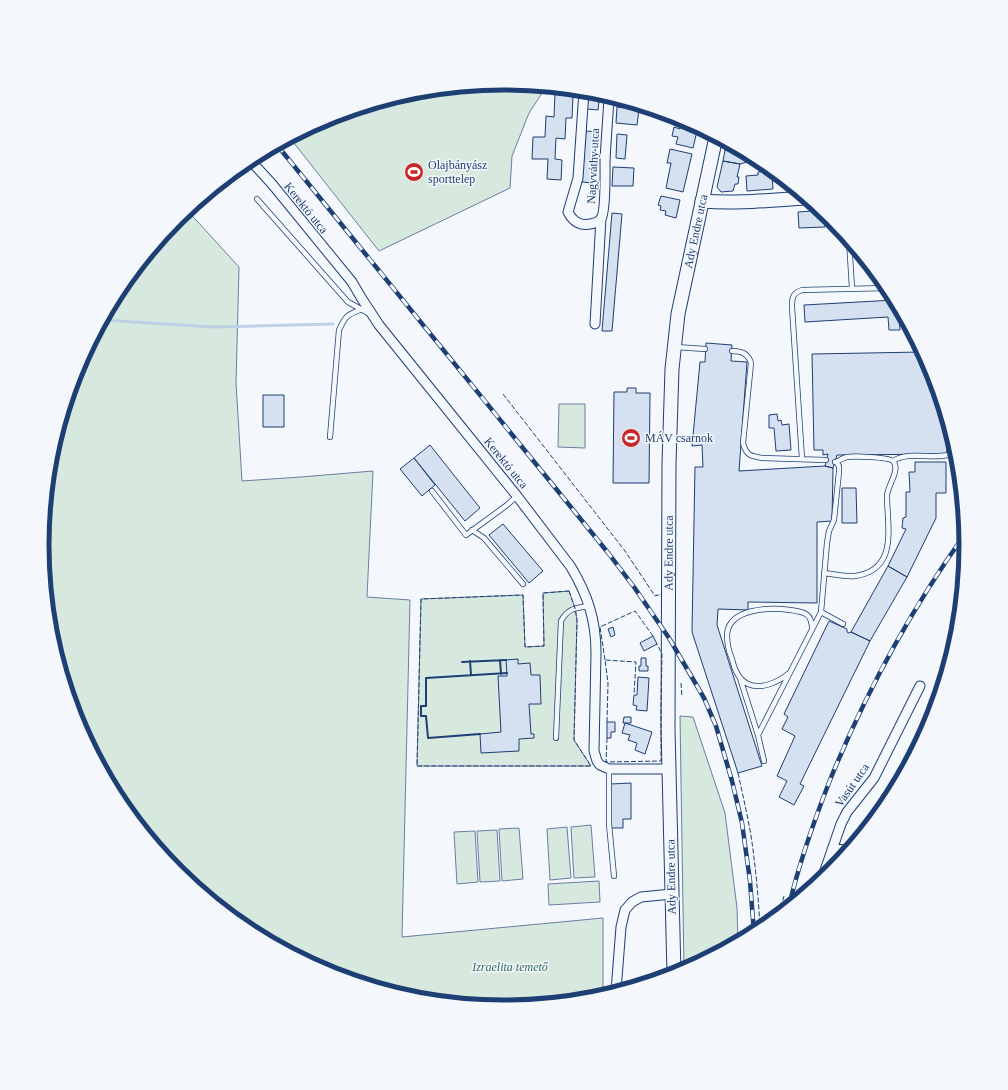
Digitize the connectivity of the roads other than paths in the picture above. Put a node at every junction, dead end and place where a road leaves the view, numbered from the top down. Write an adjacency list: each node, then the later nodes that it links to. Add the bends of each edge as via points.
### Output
1 (584, 97): 8 (street, Nagyváthy utca, via 578,178 568,212 575,222 580,224 591,224)
2 (609, 103): 8 (street, Nagyváthy utca)
3 (715, 142): 7 (street, Ady Endre utca)
4 (254, 165): 13 (street, Kerektó utca, via 352,282)
5 (798, 198): 7 (street, via 740,202)
6 (257, 199): 12 (lane, via 348,302)
7 (702, 200): 15 (street, Ady Endre utca, via 678,314)
8 (601, 218): 14 (street)
9 (849, 248): 10 (lane)
10 (852, 288): 11 (lane); 20 (lane, via 802,290 793,297)
11 (879, 288)
12 (362, 309): 13 (lane); 18 (lane, via 347,315 339,330)
13 (371, 314): 24 (street, Kerektó utca)
14 (596, 324)
15 (674, 347): 16 (lane); 39 (street, Ady Endre utca, via 669,470)
16 (705, 349)
17 (732, 351): 20 (lane, via 743,352 752,363 744,449 748,454 762,458)
18 (330, 438)
19 (949, 453): 22 (lane, via 940,456 904,456)
20 (802, 459): 21 (lane)
21 (826, 460)
22 (893, 461): 26 (lane, via 896,466 895,476 887,494 889,534 885,555 878,566 867,573 854,576); 26 (lane, via 853,457 835,462 839,466 839,472 834,520 829,531)
23 (432, 491): 25 (lane, via 466,534)
24 (517, 496): 25 (lane); 28 (street, Kerektó utca, via 571,567)
25 (472, 530): 27 (lane, via 484,538)
26 (824, 572): 29 (lane)
27 (522, 584)
28 (590, 606): 36 (lane, via 571,609 561,621); 38 (street, Kerektó utca, via 596,641 594,751 596,761)
29 (821, 612): 30 (lane); 31 (lane)
30 (843, 624)
31 (812, 630): 32 (lane); 33 (lane, via 812,621 804,612 758,610 735,618 728,627 727,636 733,665)
32 (790, 673): 33 (lane, via 773,683 760,686 748,684); 35 (lane)
33 (740, 678): 35 (lane)
34 (920, 686): 40 (street, Vasút utca, via 874,778 847,812)
35 (758, 735): 37 (lane)
36 (556, 738)
37 (764, 761)
38 (609, 769): 39 (street); 43 (lane, via 609,824)
39 (669, 769): 44 (street, Ady Endre utca)
40 (832, 849): 41 (street); 42 (street, Vasút utca)
41 (842, 850)
42 (826, 867)
43 (614, 876)
44 (672, 894): 45 (street, Ady Endre utca); 46 (street, via 641,897 625,910 621,927)
45 (674, 967)
46 (617, 985)

